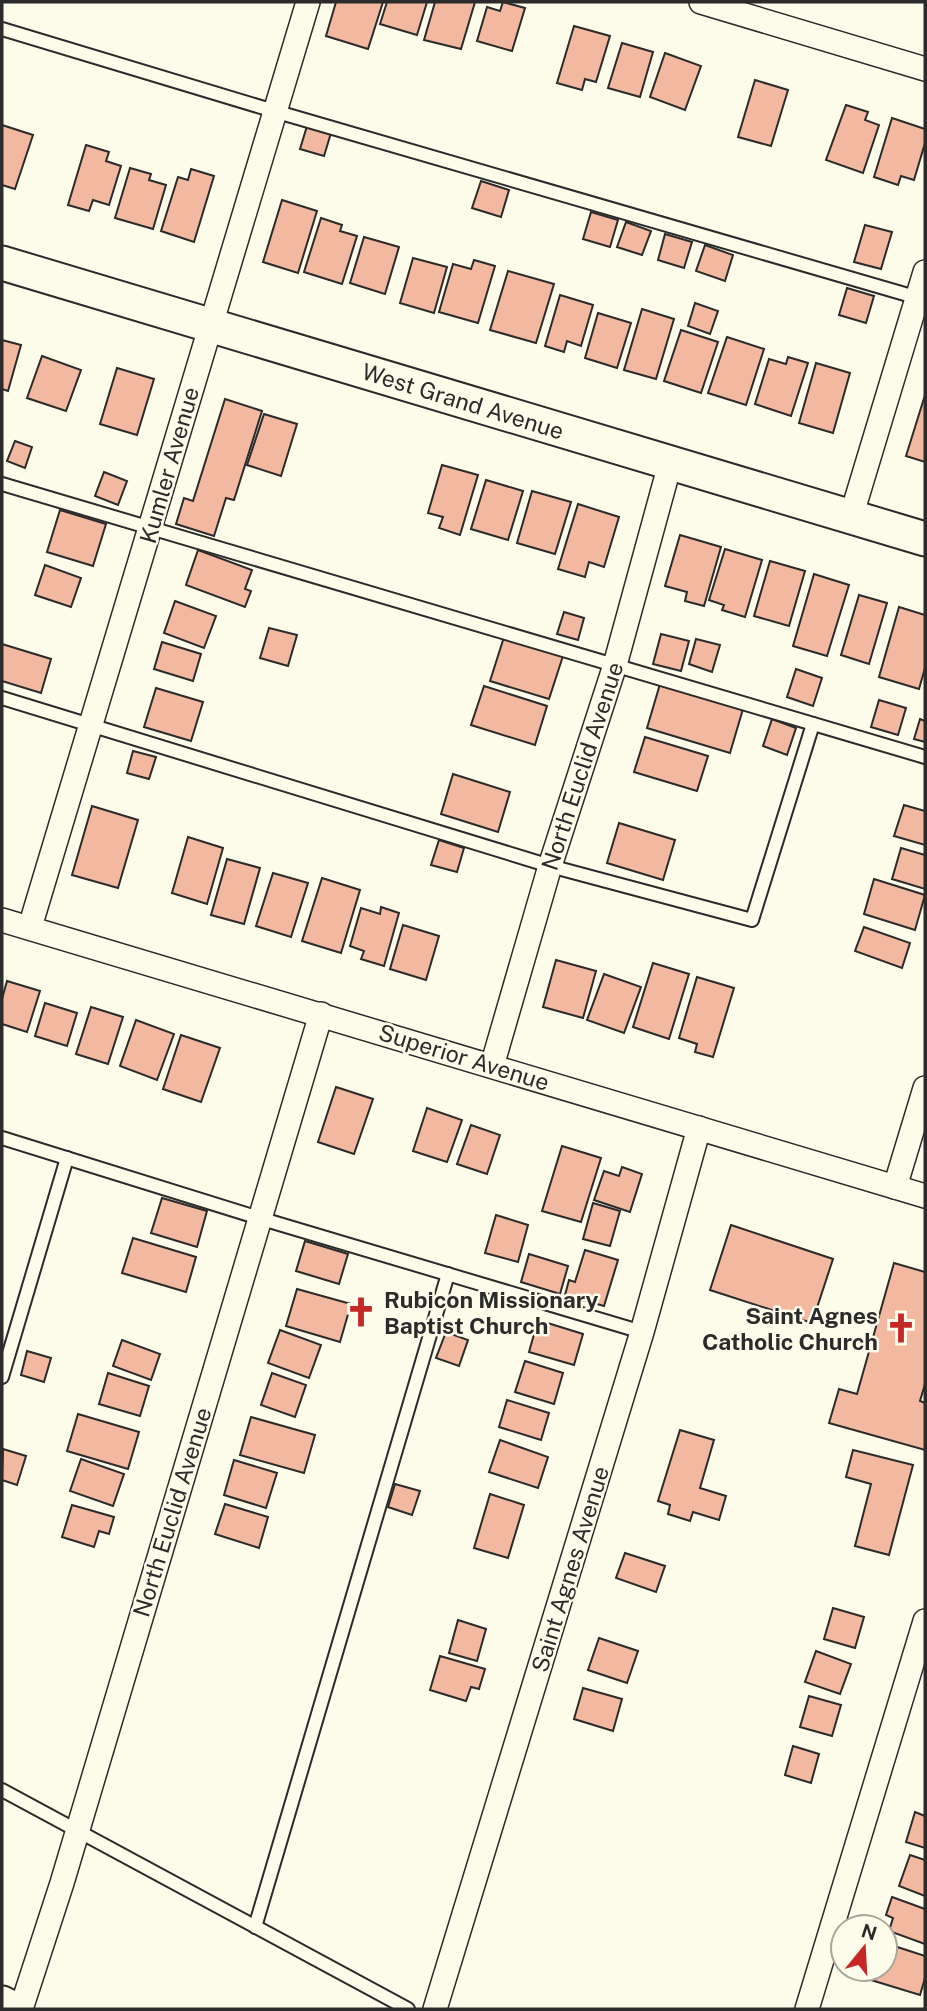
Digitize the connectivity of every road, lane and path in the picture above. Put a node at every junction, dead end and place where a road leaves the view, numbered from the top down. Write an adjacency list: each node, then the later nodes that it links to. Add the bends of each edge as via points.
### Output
1 (308, 2): 5 (street, Kumler Avenue)
2 (701, 2): 4 (street)
3 (2, 29): 5 (lane)
4 (925, 69)
5 (274, 111): 8 (lane); 9 (street, Kumler Avenue)
6 (2, 263): 9 (street, West Grand Avenue)
7 (925, 272): 8 (street)
8 (921, 299): 12 (street)
9 (210, 325): 10 (street, West Grand Avenue); 13 (street, Kumler Avenue)
10 (670, 464): 12 (street, West Grand Avenue); 15 (street, North Euclid Avenue)
11 (2, 484): 13 (lane)
12 (850, 517): 14 (street, West Grand Avenue)
13 (151, 529): 15 (lane); 18 (street, Kumler Avenue)
14 (925, 539)
15 (615, 665): 17 (lane); 20 (street, North Euclid Avenue)
16 (2, 698): 18 (lane)
17 (813, 724): 19 (lane); 20 (lane, via 752,920)
18 (91, 726): 20 (lane); 22 (street, Kumler Avenue)
19 (925, 757)
20 (550, 866): 24 (street, North Euclid Avenue)
21 (2, 920): 22 (street, Superior Avenue)
22 (30, 928): 23 (street, Superior Avenue)
23 (321, 1014): 24 (street, Superior Avenue); 31 (street, North Euclid Avenue)
24 (492, 1066): 26 (street, Superior Avenue)
25 (925, 1088): 29 (street)
26 (699, 1128): 29 (street, Superior Avenue); 33 (street, Saint Agnes Avenue)
27 (2, 1138): 28 (lane)
28 (67, 1158): 31 (lane); 34 (lane)
29 (895, 1187): 30 (street, Superior Avenue)
30 (925, 1196)
31 (260, 1219): 32 (lane); 37 (street, North Euclid Avenue)
32 (448, 1274): 33 (lane); 38 (lane)
33 (642, 1332): 43 (street, Saint Agnes Avenue)
34 (2, 1377)
35 (925, 1621): 44 (street)
36 (2, 1790): 37 (lane)
37 (78, 1831): 38 (lane); 41 (street, North Euclid Avenue)
38 (255, 1927): 42 (lane)
39 (2, 2003): 40 (street)
40 (14, 2009)
41 (21, 2009)
42 (408, 2009)
43 (435, 2009)
44 (807, 2009)

